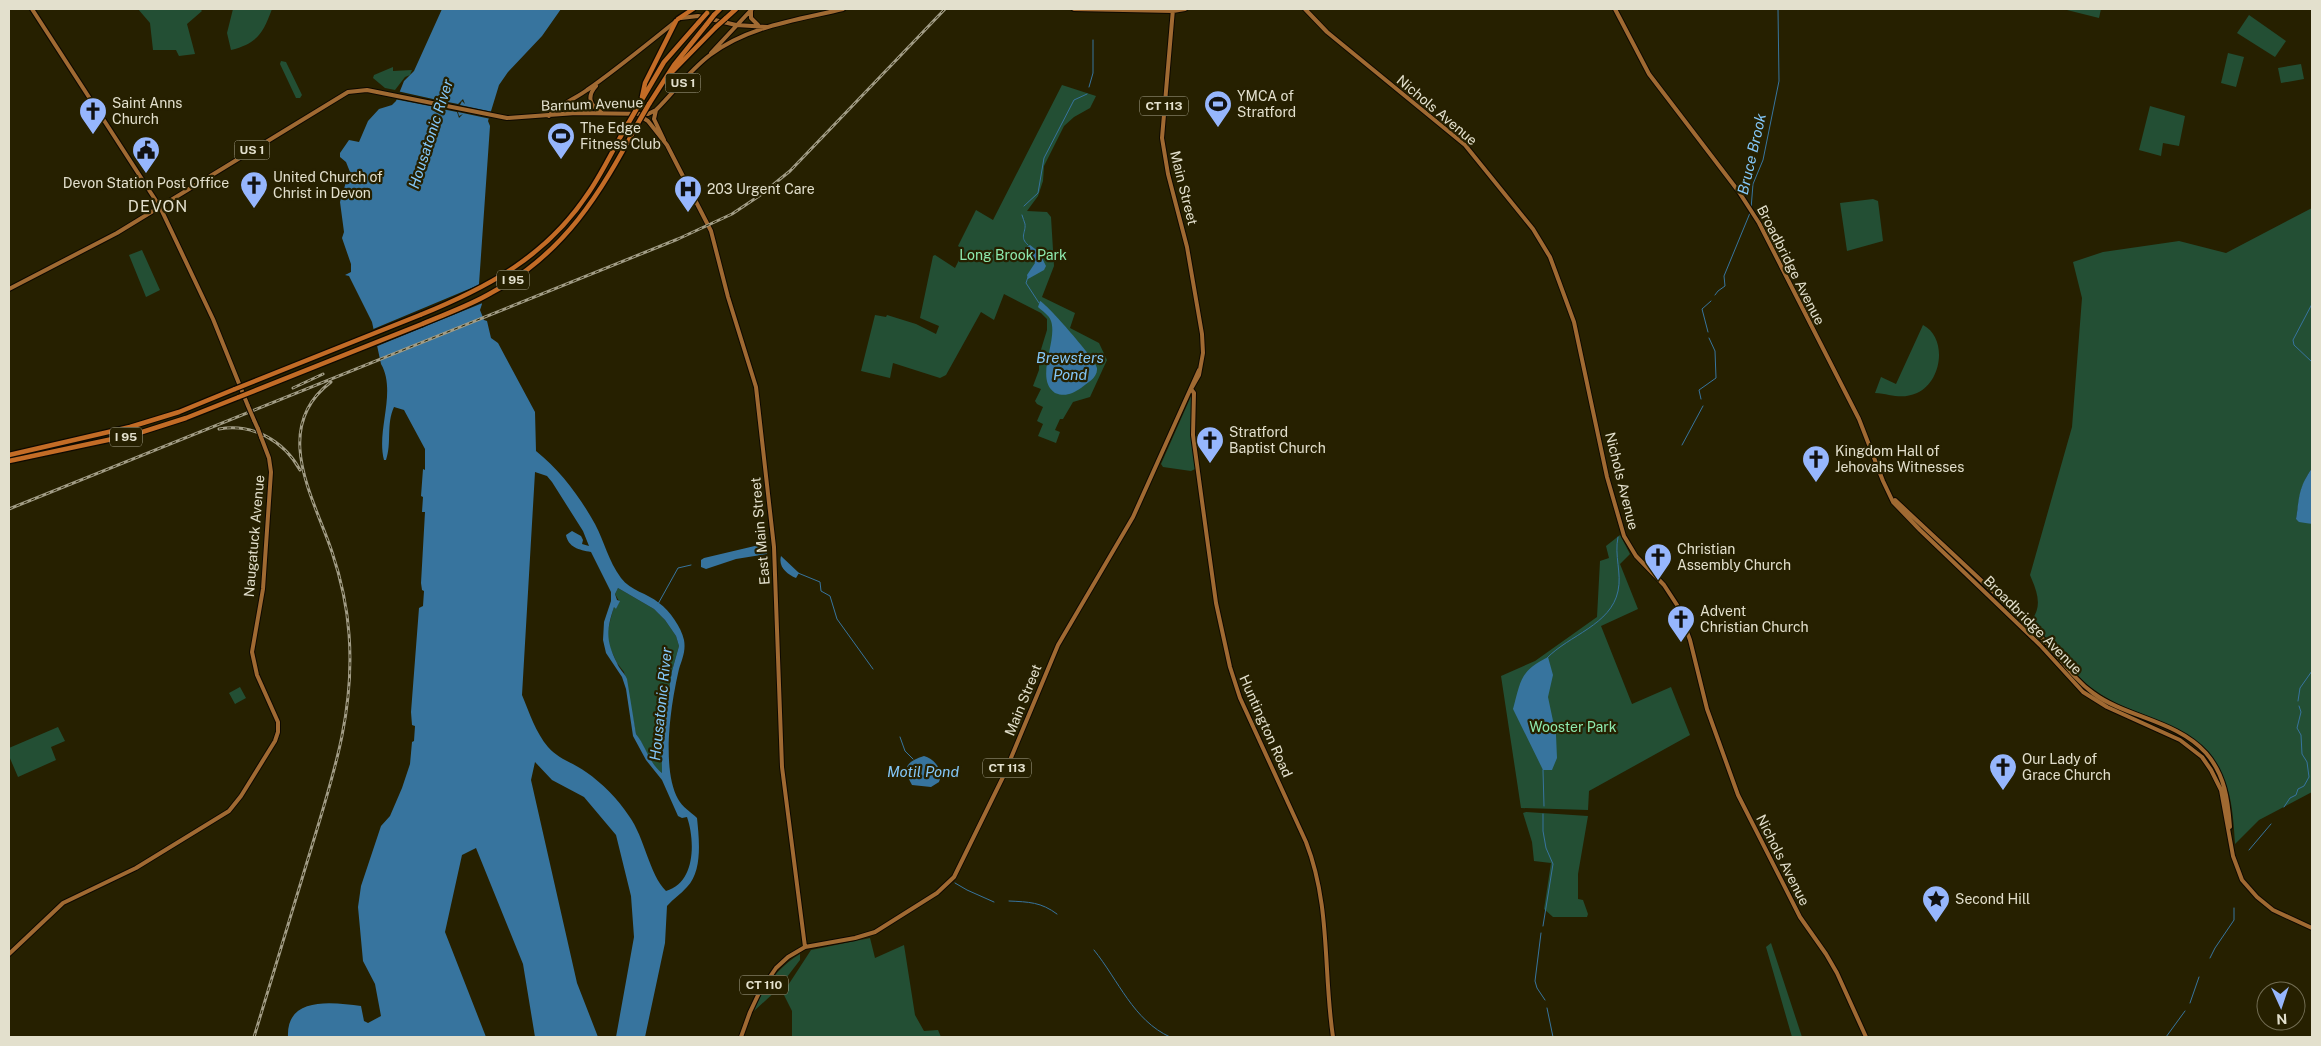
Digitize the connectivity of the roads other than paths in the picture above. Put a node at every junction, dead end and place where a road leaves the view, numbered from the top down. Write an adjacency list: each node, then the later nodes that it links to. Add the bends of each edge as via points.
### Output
1 (32, 9): 28 (main road, Naugatuck Avenue)
2 (691, 9): 13 (highway)
3 (712, 9): 22 (highway, I 95, bridge, via 664,62)
4 (720, 9): 20 (highway, I 95, bridge)
5 (736, 9): 14 (highway)
6 (752, 9): 15 (main road); 16 (main road, via 752,20)
7 (843, 9): 17 (main road, Barnum Avenue / US 1)
8 (1074, 9): 12 (main road)
9 (1185, 9): 12 (main road)
10 (1305, 9): 42 (main road, Nichols Avenue, via 1327,32 1465,146 1533,229 1550,257 1574,322 1607,477 1624,536 1636,556 1664,584 1677,605 1690,640 1705,703 1738,795 1800,917 1830,960)
11 (1615, 9): 33 (main road, Broadbridge Avenue, via 1658,88 1752,212 1854,408)
12 (1173, 10): 30 (main road, Main Street / CT 113, via 1162,138 1187,246 1203,343 1199,370)
13 (677, 20): 14 (main road, Barnum Avenue / US 1, via 696,15); 21 (main road, US 1); 22 (highway, via 646,83)
14 (724, 20): 15 (main road, Barnum Avenue / US 1); 18 (main road, via 728,30); 20 (highway, bridge)
15 (736, 25): 16 (main road, Barnum Avenue / US 1); 18 (main road)
16 (760, 25): 17 (main road, Barnum Avenue / US 1)
17 (767, 27): 19 (main road, Barnum Avenue / US 1, via 733,40)
18 (713, 50): 19 (main road)
19 (709, 56): 23 (main road, Barnum Avenue / US 1)
20 (663, 81): 32 (highway, I 95, bridge, via 586,211 545,256 492,293 186,418 144,432)
21 (599, 82): 24 (main road, via 591,92 590,100 594,108); 26 (main road, US 1)
22 (640, 103): 31 (highway, I 95, bridge, via 579,206 532,255 483,288 178,412 125,429)
23 (656, 110): 25 (main road, Barnum Avenue / US 1, via 648,114); 27 (main road, East Main Street, via 654,119)
24 (604, 113): 25 (main road, Barnum Avenue / US 1); 26 (main road, Barnum Avenue / US 1)
25 (632, 113): 27 (main road, East Main Street, via 648,121)
26 (549, 116): 28 (main road, Barnum Avenue / US 1, via 498,116 361,90 344,94)
27 (665, 142): 38 (main road, East Main Street, via 713,238 756,387 774,548 782,767)
28 (160, 207): 29 (main road, US 1); 39 (main road, Naugatuck Avenue, bridge, via 213,319 269,458 271,472 263,589 252,652 257,675 278,722 278,732 241,796 229,810 136,868 68,900)
29 (9, 289)
30 (1191, 389): 38 (main road, Main Street / CT 113, via 1129,525 1058,645 1003,777 954,876 937,893 876,932); 41 (main road, Huntington Road, via 1194,393 1195,451 1224,642 1235,687 1313,862 1327,940)
31 (9, 455)
32 (9, 461)
33 (1890, 496): 34 (main road, Broadbridge Avenue, via 2042,638 2091,691 2104,700); 35 (main road, Broadbridge Avenue, via 1905,515 2040,645 2083,692 2107,707)
34 (2185, 736): 35 (main road); 36 (main road, Broadbridge Avenue, via 2206,754 2223,782)
35 (2182, 741): 36 (main road, Broadbridge Avenue, via 2202,757 2217,781)
36 (2231, 844): 37 (main road, Broadbridge Avenue, via 2238,871 2249,888 2273,910)
37 (2312, 928)
38 (806, 947): 40 (main road, Main Street / CT 110, via 784,961 771,975 752,1005)
39 (9, 954)
40 (741, 1037)
41 (1333, 1037)
42 (1866, 1037)

